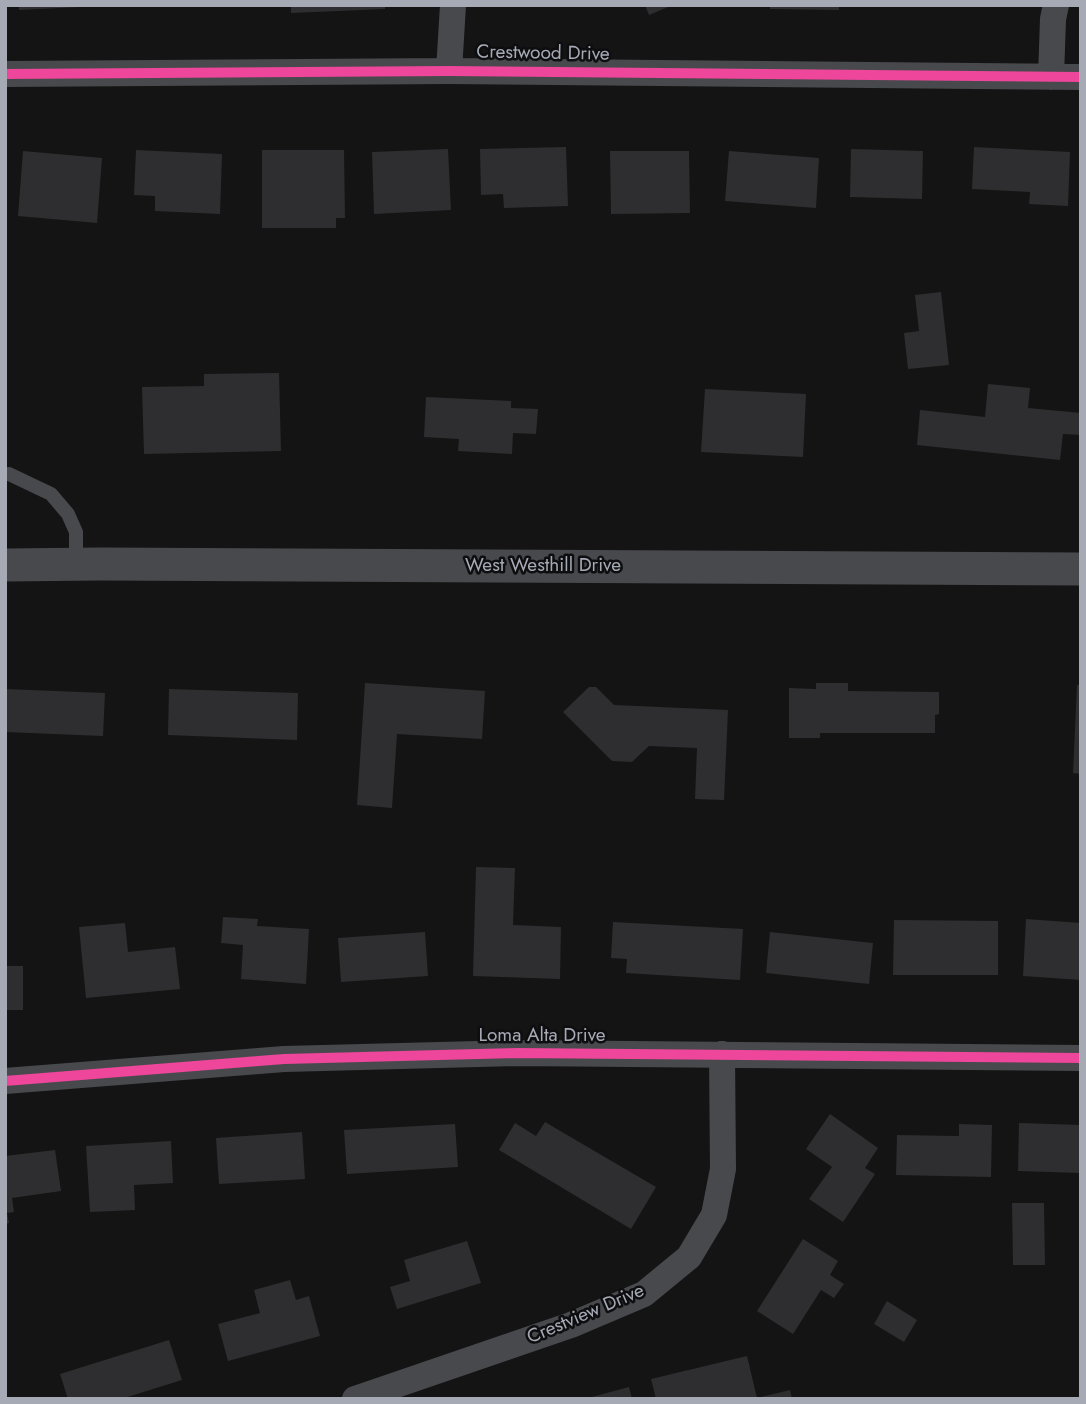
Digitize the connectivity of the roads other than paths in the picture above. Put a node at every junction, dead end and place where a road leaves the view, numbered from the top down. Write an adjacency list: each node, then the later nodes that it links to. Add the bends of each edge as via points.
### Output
1 (453, 5): 3 (street)
2 (1056, 5): 5 (street)
3 (449, 71): 4 (street, Crestwood Drive); 5 (street, Crestwood Drive)
4 (5, 74)
5 (1051, 77): 6 (street, Crestwood Drive)
6 (1081, 77)
7 (5, 474): 8 (lane, via 51,494 68,514 76,532)
8 (76, 564): 9 (street, West Westhill Drive); 10 (street, West Westhill Drive)
9 (5, 565)
10 (1081, 569)
11 (722, 1054): 12 (street, Loma Alta Drive); 13 (street, Loma Alta Drive, via 298,1059); 14 (street, Crestview Drive, via 723,1168 714,1215 689,1257 643,1294 571,1325)
12 (1081, 1058)
13 (5, 1081)
14 (355, 1399)

